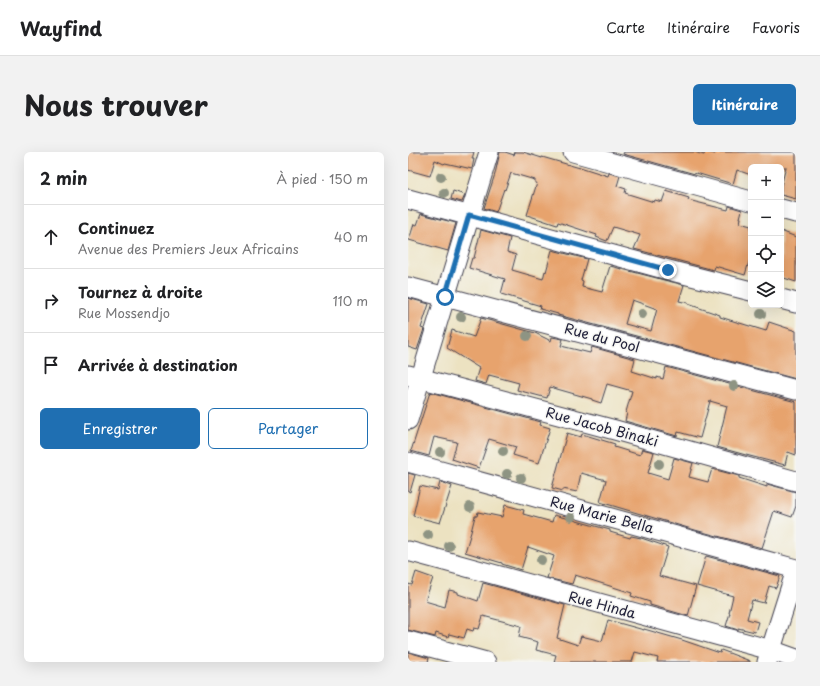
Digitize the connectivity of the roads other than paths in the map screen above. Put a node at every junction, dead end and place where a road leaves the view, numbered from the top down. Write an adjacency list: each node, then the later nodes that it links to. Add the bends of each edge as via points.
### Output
1 (489, 152): 7 (street)
2 (573, 152): 4 (street)
3 (408, 198): 7 (street)
4 (748, 200)
5 (784, 210): 6 (street)
6 (796, 213)
7 (469, 215): 9 (street); 10 (street)
8 (408, 287): 10 (street, Rue du Pool)
9 (748, 290)
10 (445, 297): 13 (street); 14 (street, Rue du Pool)
11 (784, 300): 12 (street)
12 (796, 302)
13 (414, 377): 15 (street); 17 (street, Rue Jacob Binaki)
14 (796, 390)
15 (408, 420)
16 (408, 462): 19 (street, Rue Marie Bella)
17 (796, 481)
18 (408, 551): 21 (street, Rue Hinda)
19 (796, 570): 21 (street)
20 (408, 641): 23 (street)
21 (769, 656): 22 (street, Rue Hinda)
22 (796, 659)
23 (486, 662)

